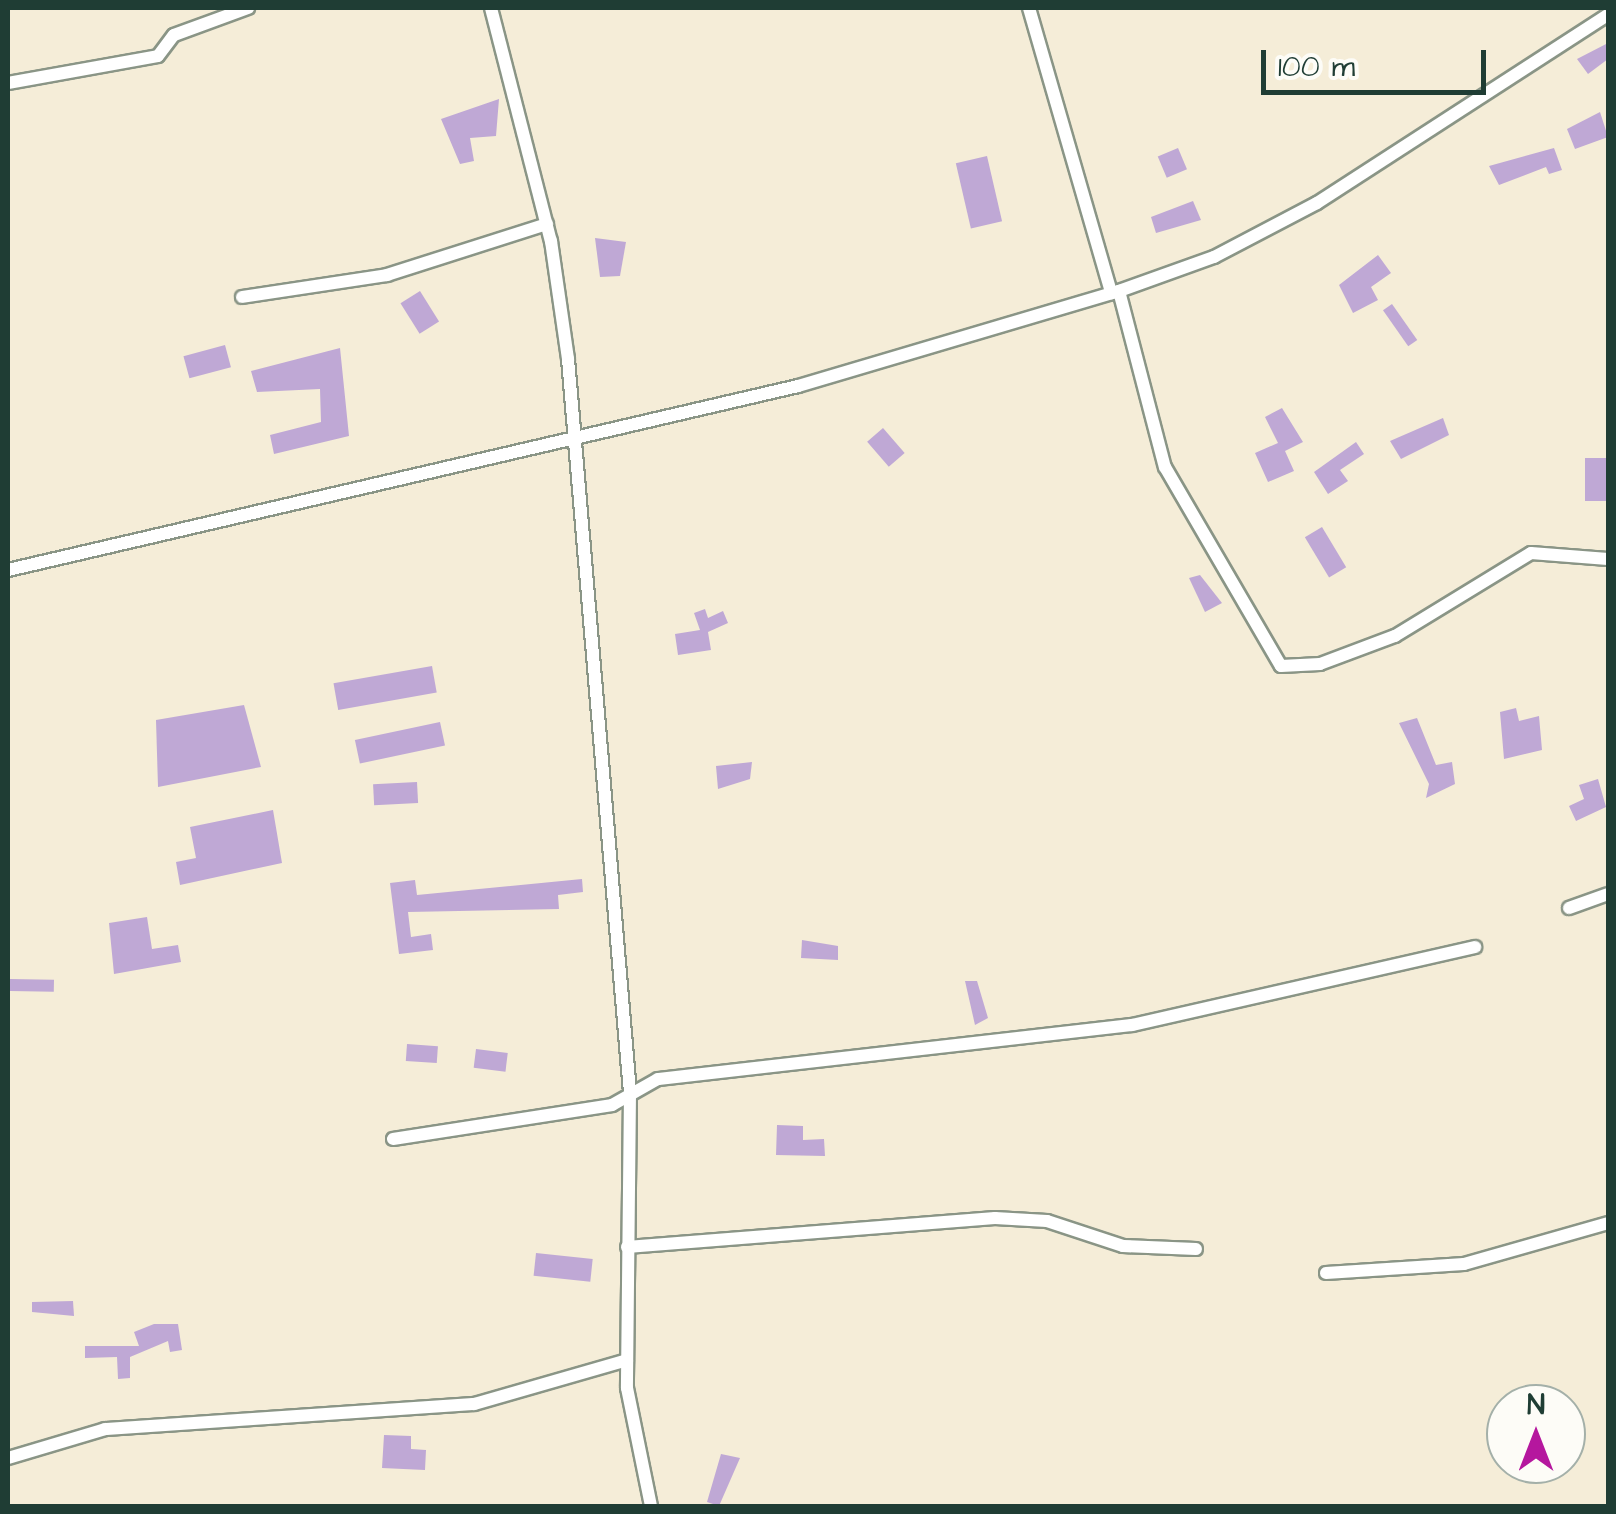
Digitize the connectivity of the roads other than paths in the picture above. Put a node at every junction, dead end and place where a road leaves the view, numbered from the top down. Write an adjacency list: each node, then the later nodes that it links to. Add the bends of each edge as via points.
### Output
1 (248, 8): 5 (street, via 174,35 158,56)
2 (491, 8): 6 (street)
3 (1028, 8): 7 (street)
4 (1608, 15): 7 (street, via 1317,203 1214,257)
5 (8, 84)
6 (546, 224): 8 (street, via 386,275); 9 (street)
7 (1115, 292): 9 (street, via 972,340); 10 (street, via 1165,466 1281,666 1320,664 1395,636 1531,553)
8 (242, 296)
9 (570, 441): 11 (street); 15 (street)
10 (1608, 559)
11 (8, 570)
12 (1608, 894): 13 (street)
13 (1568, 908)
14 (1475, 947): 15 (street, via 1132,1025 658,1079)
15 (630, 1093): 16 (street, via 612,1106); 18 (street)
16 (392, 1139)
17 (1608, 1223): 20 (street, via 1464,1264)
18 (627, 1247): 19 (street, via 994,1218 1047,1220 1122,1246); 21 (street)
19 (1196, 1249)
20 (1326, 1273)
21 (627, 1360): 22 (street, via 474,1404 105,1429); 23 (street)
22 (8, 1458)
23 (651, 1506)

